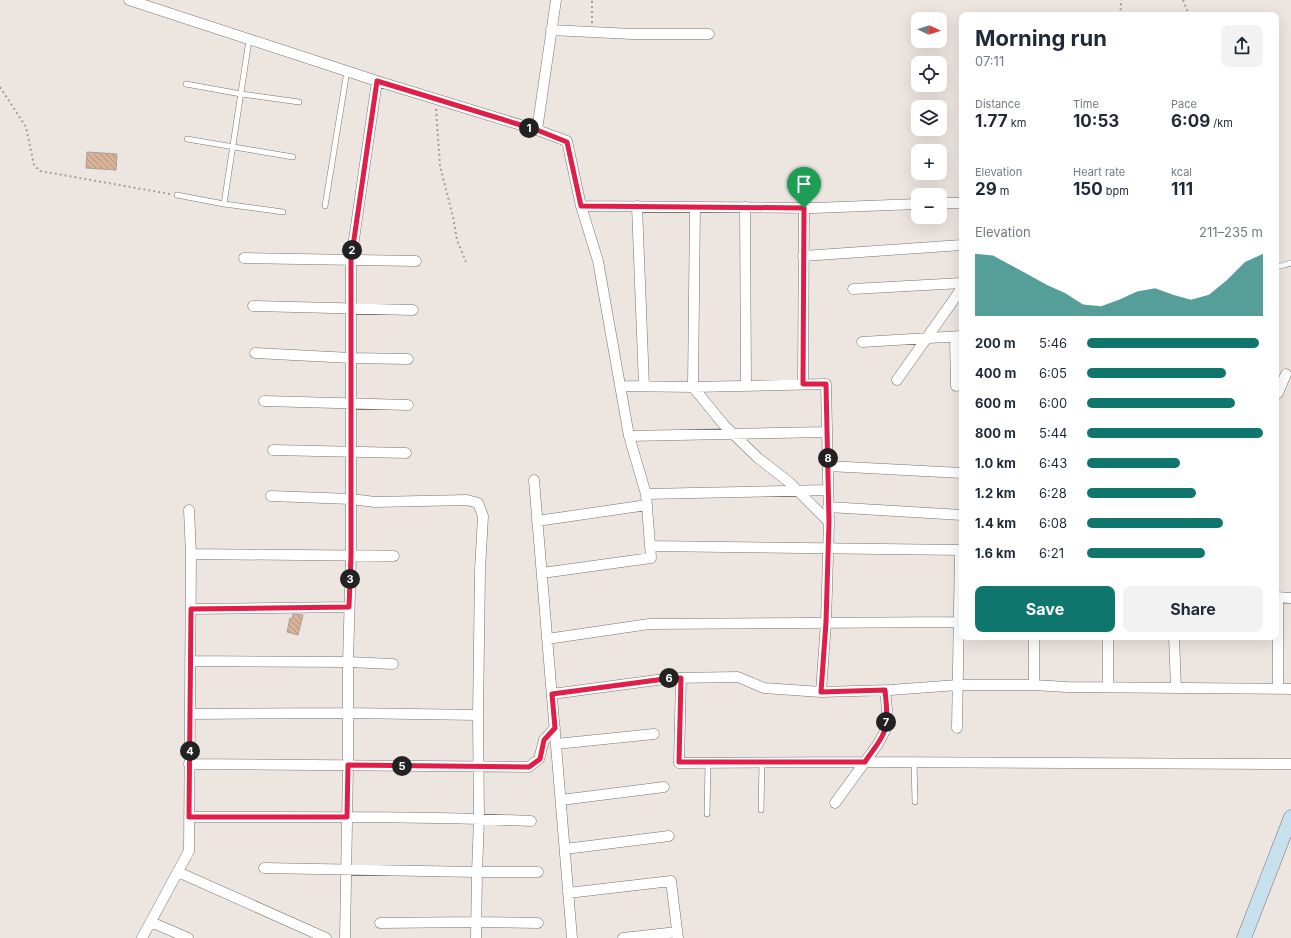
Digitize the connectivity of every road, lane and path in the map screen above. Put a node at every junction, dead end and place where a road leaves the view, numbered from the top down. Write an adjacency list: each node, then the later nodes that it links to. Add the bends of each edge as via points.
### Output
1 (129, 0): 11 (street)
2 (556, 0): 8 (street)
3 (592, 0): 9 (path)
4 (1121, 0): 6 (path)
5 (1183, 0): 7 (path)
6 (1120, 12)
7 (1188, 12)
8 (551, 30): 9 (street); 19 (street)
9 (591, 32): 10 (street)
10 (709, 34)
11 (249, 40): 12 (street); 16 (lane)
12 (347, 71): 13 (street); 28 (lane)
13 (377, 81): 17 (street); 38 (street)
14 (186, 84): 16 (lane)
15 (0, 87): 23 (path, via 26,128 34,165 40,171)
16 (241, 94): 18 (lane); 21 (lane)
17 (435, 100): 19 (street); 40 (path, via 440,166 457,240)
18 (299, 102)
19 (537, 130): 29 (street, via 567,142)
20 (187, 139): 21 (lane)
21 (233, 147): 22 (lane); 26 (lane)
22 (293, 157)
23 (176, 195): 26 (lane)
24 (959, 202): 25 (street)
25 (947, 203)
26 (224, 204): 34 (lane)
27 (911, 204): 33 (street)
28 (325, 206)
29 (581, 206): 30 (street); 58 (street, via 598,261)
30 (637, 206): 31 (street); 59 (street)
31 (695, 207): 32 (street); 62 (street)
32 (745, 207): 33 (street); 60 (street)
33 (804, 208): 36 (street)
34 (283, 212)
35 (959, 245): 36 (street)
36 (803, 256): 57 (street)
37 (244, 258): 38 (street)
38 (351, 260): 39 (street); 47 (street)
39 (416, 261)
40 (466, 262)
41 (1291, 263): 42 (lane)
42 (1279, 266)
43 (959, 283): 44 (street)
44 (853, 289)
45 (959, 292): 50 (street)
46 (253, 306): 47 (street)
47 (351, 309): 48 (street); 53 (street)
48 (413, 310)
49 (958, 336): 50 (street); 61 (street)
50 (928, 338): 51 (street); 56 (street)
51 (862, 342)
52 (255, 353): 53 (street)
53 (351, 358): 54 (street); 65 (street)
54 (408, 359)
55 (1286, 374): 63 (street)
56 (897, 380)
57 (803, 384): 60 (street); 67 (street, via 826,384)
58 (620, 386): 59 (street); 69 (street)
59 (644, 386): 62 (street)
60 (746, 386): 62 (street)
61 (956, 386)
62 (693, 387): 68 (street)
63 (1279, 391)
64 (264, 401): 65 (street)
65 (351, 404): 66 (street); 71 (street)
66 (408, 404)
67 (827, 432): 68 (street); 73 (street)
68 (734, 434): 69 (street); 77 (street)
69 (629, 436): 80 (street)
70 (272, 450): 71 (street)
71 (351, 451): 72 (street); 79 (street)
72 (406, 453)
73 (828, 466): 74 (street); 76 (street)
74 (959, 473)
75 (534, 480): 84 (street)
76 (828, 490): 77 (street); 81 (street)
77 (798, 491): 80 (street); 85 (street)
78 (271, 496): 79 (street)
79 (351, 499): 90 (street); 119 (street, via 375,502 468,500 478,503 483,516)
80 (646, 500): 84 (street); 86 (street)
81 (828, 507): 83 (street); 85 (street)
82 (189, 510): 89 (street)
83 (959, 515)
84 (537, 521): 92 (street)
85 (829, 522): 87 (street)
86 (650, 546): 87 (street); 92 (street, via 651,558)
87 (828, 549): 88 (street); 97 (street)
88 (959, 550)
89 (191, 554): 90 (street); 96 (street)
90 (351, 556): 91 (street); 95 (street)
91 (394, 556)
92 (542, 573): 99 (street)
93 (1279, 597): 94 (street)
94 (1291, 598)
95 (349, 607): 96 (street); 105 (street)
96 (191, 609): 104 (street)
97 (826, 622): 98 (street); 99 (street, via 649,624); 115 (street)
98 (959, 622): 109 (street)
99 (547, 639): 116 (street)
100 (1034, 640): 108 (street)
101 (1108, 640): 110 (street)
102 (1174, 640): 111 (street)
103 (1277, 640): 112 (street)
104 (190, 661): 105 (street); 117 (street)
105 (348, 662): 106 (street); 118 (street)
106 (393, 664)
107 (681, 678): 115 (street, via 738,677 764,688); 116 (street); 127 (street, via 679,762)
108 (1034, 685): 109 (street); 110 (street)
109 (958, 686): 114 (street); 121 (street)
110 (1108, 687): 111 (street)
111 (1176, 688): 112 (street)
112 (1278, 689): 113 (street)
113 (1291, 689)
114 (885, 690): 115 (street); 125 (street, via 885,731)
115 (821, 692)
116 (552, 694): 120 (street)
117 (190, 714): 118 (street); 128 (street)
118 (348, 714): 119 (street); 130 (street)
119 (478, 715): 131 (street)
120 (555, 728): 123 (street); 131 (street, via 544,740 540,759 529,767)
121 (957, 728)
122 (654, 734): 123 (street)
123 (556, 744): 133 (street)
124 (762, 762): 125 (street); 127 (street); 136 (lane)
125 (865, 762): 126 (street); 135 (street)
126 (914, 762): 129 (street); 134 (lane)
127 (708, 763): 137 (lane)
128 (190, 764): 130 (street); 138 (street)
129 (1291, 764)
130 (348, 765): 131 (street); 139 (street)
131 (480, 767): 141 (street)
132 (664, 787): 133 (street)
133 (561, 800): 144 (street)
134 (915, 802)
135 (835, 803)
136 (761, 810)
137 (707, 814)
138 (189, 817): 139 (street); 147 (street, via 189,851)
139 (347, 817): 141 (street); 146 (street)
140 (1291, 817): 163 (street)
141 (479, 819): 142 (street); 148 (street)
142 (531, 821)
143 (669, 836): 144 (street)
144 (565, 849): 150 (street)
145 (264, 868): 146 (street)
146 (346, 869): 148 (street); 159 (street)
147 (178, 872): 151 (street); 158 (street)
148 (477, 872): 149 (street); 152 (street)
149 (538, 872)
150 (568, 892): 155 (street, via 671,881); 161 (street)
151 (151, 922): 156 (street); 157 (street)
152 (476, 922): 153 (street); 154 (street); 160 (street)
153 (380, 923)
154 (538, 924)
155 (678, 935): 162 (street)
156 (142, 938)
157 (188, 938)
158 (326, 938)
159 (346, 938)
160 (476, 938)
161 (572, 938)
162 (623, 938)
163 (1244, 938)

